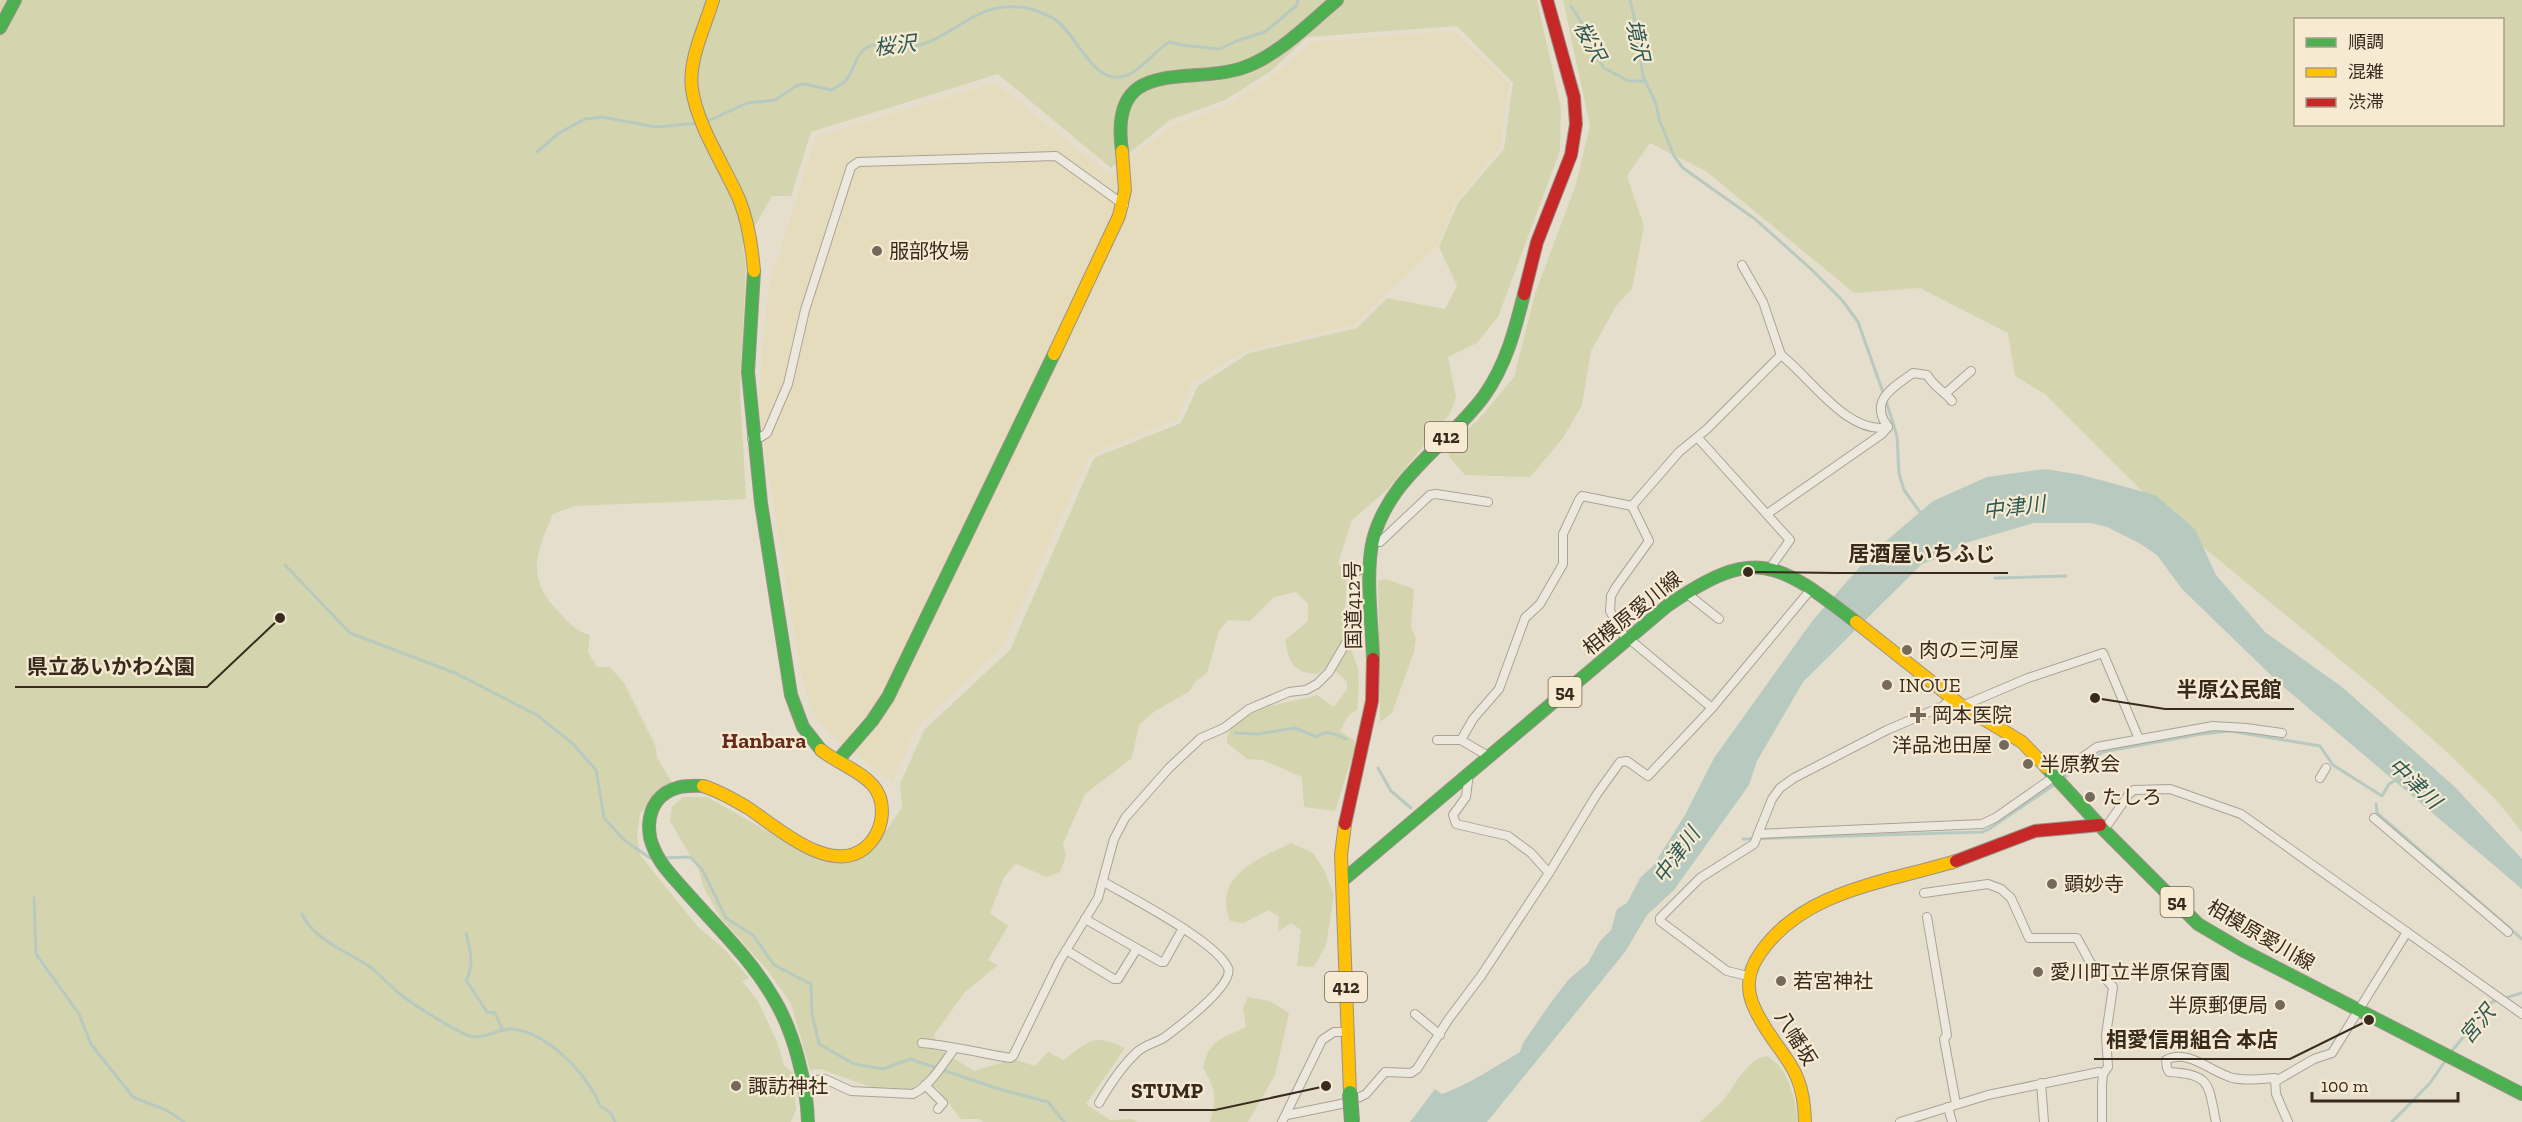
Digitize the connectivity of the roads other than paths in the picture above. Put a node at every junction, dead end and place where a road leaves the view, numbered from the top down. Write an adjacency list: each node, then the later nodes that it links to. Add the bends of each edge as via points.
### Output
1 (15, 0): 5 (main road)
2 (713, 0): 12 (main road, via 693,66 692,88 698,111 740,202 753,249 755,280 748,372)
3 (1337, 0): 6 (main road, via 1271,52 1244,67 1225,73 1160,78 1136,90 1128,98 1120,123)
4 (1543, 2): 16 (main road, 国道412号 / 412, via 1574,97 1576,124 1571,155 1537,242 1501,368 1483,397 1402,483 1384,510)
5 (0, 28)
6 (1124, 205): 12 (street, via 1056,156 858,162 851,166 805,310 788,384 767,433); 30 (main road, via 888,697)
7 (1742, 266): 8 (street, via 1763,302)
8 (1781, 355): 10 (street, via 1845,415 1879,429); 11 (street)
9 (1974, 382): 10 (street, via 1967,374 1949,397 1924,374 1913,373 1882,399)
10 (1888, 427): 15 (street)
11 (1698, 438): 14 (street, via 1679,452); 15 (street)
12 (752, 439): 30 (main road, via 790,695 811,739)
13 (1488, 502): 16 (street, via 1430,495 1380,542)
14 (1632, 506): 22 (street, via 1649,541 1616,586 1610,604 1614,621); 28 (street, via 1582,496 1575,504 1563,534 1563,564 1540,604 1526,618 1499,689)
15 (1767, 514): 17 (street, via 1790,540)
16 (1373, 540): 18 (main road, 国道412号 / 412)
17 (1770, 568): 19 (main road, 相模原愛川線 / 54); 20 (main road, 相模原愛川線 / 54, via 1724,572)
18 (1370, 569): 39 (main road, 国道412号 / 412, via 1372,701 1345,825); 40 (street, via 1358,570 1353,576 1354,629 1329,672 1306,690 1289,692 1249,709 1224,728 1202,738 1169,768 1118,829)
19 (1812, 588): 23 (main road, 相模原愛川線 / 54); 24 (street)
20 (1686, 593): 21 (street); 22 (main road, 相模原愛川線 / 54)
21 (1719, 619)
22 (1630, 638): 24 (street); 29 (main road, 相模原愛川線 / 54)
23 (1957, 702): 26 (street, via 2103,653); 33 (main road, 相模原愛川線 / 54, via 2022,742); 37 (street, via 1887,730 1794,778 1772,799)
24 (1712, 708): 38 (street, via 1648,776 1627,761 1620,762)
25 (2282, 733): 26 (street, via 2213,726)
26 (2139, 739): 33 (street, via 2097,747)
27 (1437, 740): 28 (street)
28 (1461, 740): 29 (street)
29 (1488, 756): 32 (main road, 相模原愛川線 / 54)
30 (838, 760): 59 (main road, via 864,776 876,789 883,816 874,840 849,856 824,855 707,787 677,786 668,790 659,798 649,822 650,837 660,858 770,992 787,1026)
31 (2326, 768): 34 (street)
32 (1470, 771): 38 (street, via 1466,796 1453,815 1456,824 1508,836); 39 (main road, 相模原愛川線 / 54)
33 (2055, 776): 36 (main road, 相模原愛川線 / 54); 37 (street, via 1982,824)
34 (2320, 778)
35 (2374, 818): 46 (street)
36 (2102, 828): 45 (street, via 2134,790 2170,789 2203,799 2247,818); 49 (main road, via 2057,827 2026,833 1934,868 1812,907 1770,939); 50 (main road, 相模原愛川線 / 54, via 2198,924)
37 (1758, 834): 49 (street, via 1754,844 1701,878 1660,921 1727,971)
38 (1550, 873): 54 (street)
39 (1342, 881): 53 (main road, 国道412号 / 412)
40 (1104, 882): 43 (street); 44 (street)
41 (1924, 892): 57 (street, via 1988,884 2011,897 2029,938 2077,938 2090,962 2112,984 2106,1035 2108,1067)
42 (1927, 917): 64 (street, via 1947,1035 1944,1039)
43 (1085, 919): 47 (street); 48 (street)
44 (1183, 928): 48 (street, via 1164,962); 63 (street, via 1213,950 1228,973 1200,1009 1163,1038 1138,1051)
45 (2407, 932): 50 (street); 52 (street)
46 (2508, 932)
47 (1066, 950): 48 (street, via 1113,979 1118,979); 56 (street, via 1013,1056)
48 (1136, 950)
49 (1748, 976): 69 (main road, 八幡坂, via 1753,1005 1796,1071 1805,1100)
50 (2358, 1011): 58 (street, via 2332,1053); 62 (main road, 相模原愛川線 / 54)
51 (1415, 1014): 54 (street)
52 (2522, 1014)
53 (1348, 1032): 66 (street, via 1334,1032 1322,1040); 68 (main road, 国道412号 / 412, bridge)
54 (1440, 1035): 66 (street, via 1414,1072 1388,1071 1360,1098)
55 (922, 1043): 56 (street)
56 (954, 1049): 61 (street)
57 (2103, 1074): 60 (street); 73 (street)
58 (2276, 1081): 74 (street, via 2232,1077 2193,1059 2166,1060 2169,1072 2190,1072 2203,1080 2209,1088); 75 (street, via 2276,1094)
59 (803, 1082): 61 (street, via 825,1079 851,1091 906,1095); 67 (main road)
60 (2042, 1083): 64 (street); 72 (street)
61 (925, 1085): 65 (street, via 943,1103)
62 (2522, 1095)
63 (1099, 1103)
64 (1952, 1105): 70 (street); 71 (street)
65 (938, 1109)
66 (1285, 1118)
67 (808, 1122)
68 (1352, 1122)
69 (1805, 1122)
70 (1900, 1122)
71 (1952, 1122)
72 (2044, 1122)
73 (2102, 1122)
74 (2216, 1122)
75 (2288, 1122)

